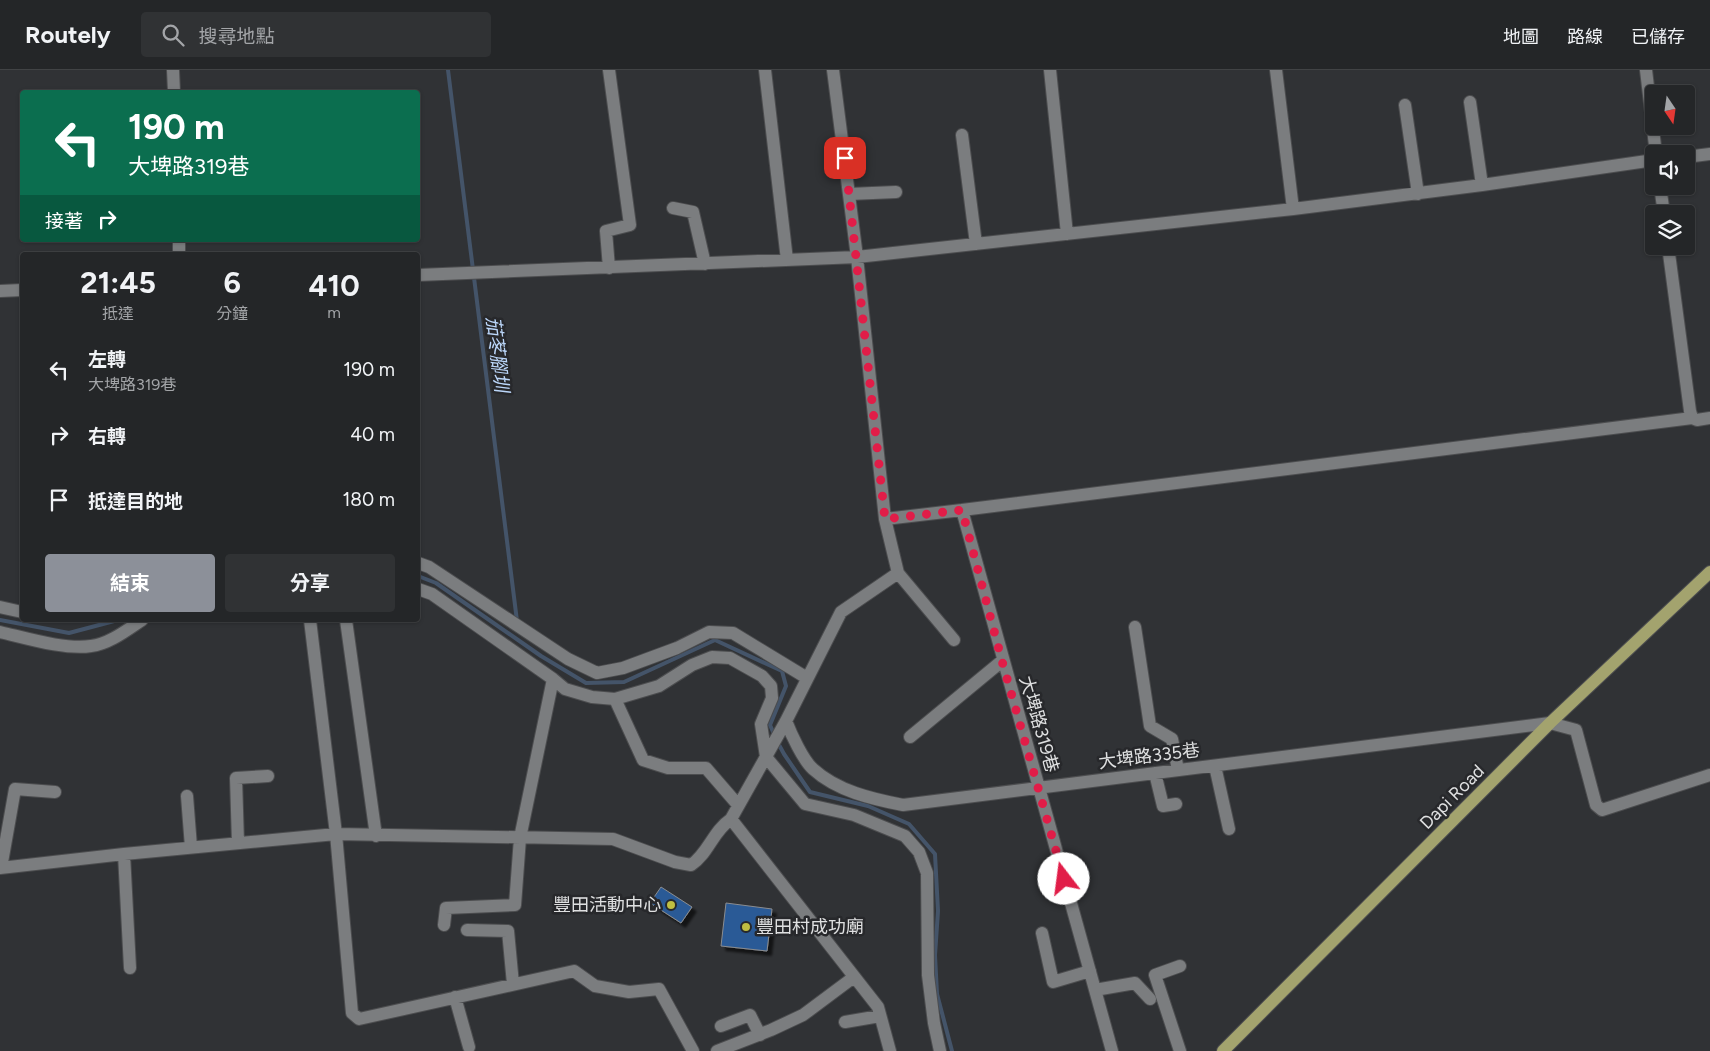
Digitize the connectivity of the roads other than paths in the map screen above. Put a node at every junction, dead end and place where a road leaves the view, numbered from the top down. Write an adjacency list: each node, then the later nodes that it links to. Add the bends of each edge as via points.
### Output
1 (173, 70): 8 (street)
2 (609, 70): 28 (street, via 630,225 606,231)
3 (765, 70): 26 (street)
4 (833, 70): 18 (street)
5 (1050, 70): 22 (street)
6 (1276, 70): 21 (street)
7 (1646, 70): 12 (street)
8 (174, 90)
9 (1470, 102): 16 (street)
10 (1405, 105): 19 (street)
11 (962, 135): 23 (street)
12 (1655, 145)
13 (1710, 154): 14 (street)
14 (1695, 156)
15 (1645, 161): 16 (street)
16 (1482, 186): 19 (street)
17 (896, 192): 18 (street)
18 (849, 194): 25 (street)
19 (1418, 194): 21 (street)
20 (673, 208): 27 (street, via 693,212)
21 (1293, 209): 22 (street)
22 (1067, 234): 23 (street)
23 (976, 244): 25 (street)
24 (1669, 255): 32 (street)
25 (857, 257): 26 (street); 35 (street)
26 (787, 260): 27 (street)
27 (705, 264): 28 (street)
28 (609, 268): 29 (street)
29 (420, 275)
30 (20, 290): 31 (street)
31 (0, 291)
32 (1692, 418): 33 (street); 34 (street)
33 (1710, 418)
34 (962, 510): 35 (street); 48 (street, 大埤路319巷)
35 (885, 519): 38 (street)
36 (420, 564): 49 (street, via 568,659 596,673 641,662 709,632 733,633)
37 (1710, 572): 53 (main road, Dapi Road)
38 (898, 574): 47 (street); 49 (street, via 841,612)
39 (420, 590): 50 (street, via 432,594)
40 (0, 607): 41 (street)
41 (20, 612)
42 (139, 622): 46 (street, via 108,641 91,646 67,646)
43 (310, 622): 68 (street)
44 (346, 622): 69 (street)
45 (1135, 627): 57 (street, via 1150,726 1172,739)
46 (0, 632)
47 (954, 640)
48 (1002, 661): 54 (street); 61 (street, 大埤路319巷)
49 (807, 678): 52 (street)
50 (553, 679): 51 (street, via 565,689 592,697); 70 (street)
51 (615, 699): 55 (street, via 659,686 692,665 712,657 730,658 762,676 771,686 772,698 761,724); 65 (street, via 643,760 668,768 706,768)
52 (786, 722): 55 (street); 61 (street, 大埤路335巷, via 812,768 838,786 875,800 903,805)
53 (1550, 723): 56 (street, 大埤路335巷); 59 (street, via 1576,730 1596,805 1602,810); 97 (main road, Dapi Road)
54 (910, 737)
55 (766, 757): 65 (street); 94 (street, via 805,804 854,815 905,836 919,852 927,873 928,976)
56 (1215, 766): 57 (street, 大埤路335巷); 67 (street)
57 (1178, 770): 58 (street, 大埤路335巷)
58 (1155, 773): 61 (street, 大埤路335巷); 64 (street, via 1163,806)
59 (1710, 775)
60 (268, 776): 71 (street, via 236,778)
61 (1039, 788): 80 (street, 大埤路319巷)
62 (55, 792): 74 (street, via 15,789)
63 (187, 796): 72 (street)
64 (1176, 804)
65 (738, 805): 66 (street)
66 (730, 819): 70 (street, via 699,859 690,865 612,839); 81 (street)
67 (1229, 829)
68 (336, 834): 69 (street); 71 (street); 84 (street, via 352,1013 358,1019)
69 (376, 836): 70 (street)
70 (520, 838): 75 (street, via 515,905 446,908)
71 (238, 843): 72 (street)
72 (191, 847): 73 (street)
73 (124, 854): 74 (street); 79 (street)
74 (1, 868)
75 (444, 925)
76 (467, 930): 82 (street, via 508,931)
77 (1042, 933): 80 (street, via 1053,982)
78 (1180, 966): 96 (street, via 1155,975)
79 (130, 968)
80 (1090, 971): 83 (street, 大埤路319巷)
81 (854, 977): 86 (street, via 878,1007); 89 (street, via 803,1015)
82 (513, 984): 84 (street); 92 (street, via 574,970 595,986 629,992 659,989)
83 (1095, 990): 85 (street, via 1135,983); 95 (street, 大埤路319巷)
84 (455, 997): 90 (street)
85 (1150, 999)
86 (880, 1016): 87 (street); 93 (street)
87 (845, 1022)
88 (722, 1026): 89 (street, via 750,1015)
89 (760, 1035): 91 (street)
90 (469, 1047)
91 (724, 1050)
92 (693, 1051)
93 (890, 1051)
94 (940, 1051)
95 (1112, 1051)
96 (1180, 1051)
97 (1223, 1051)

